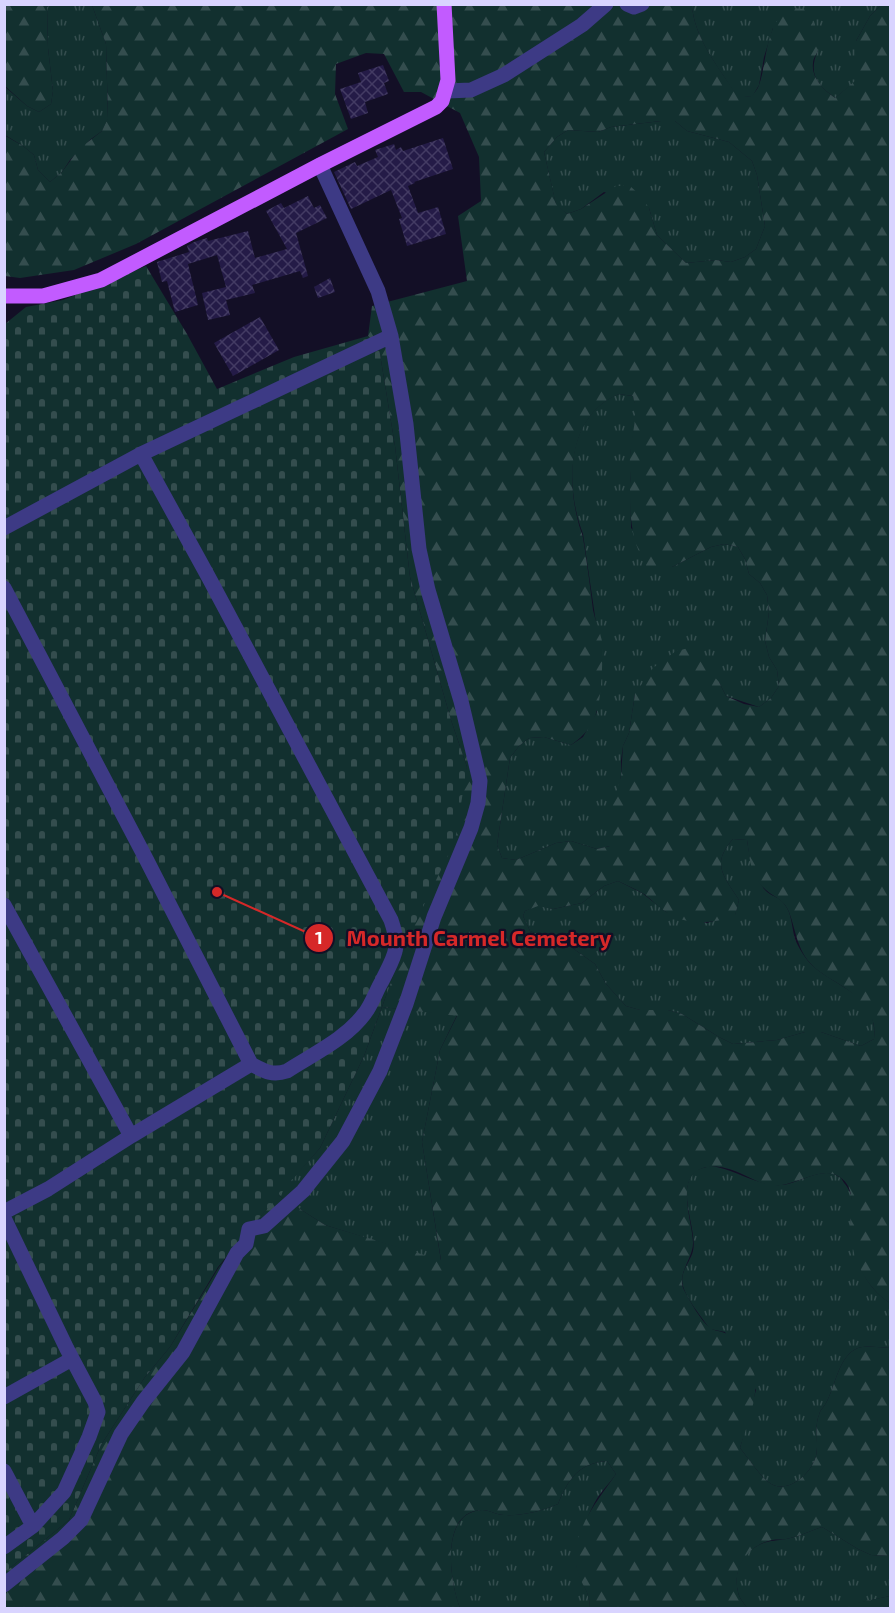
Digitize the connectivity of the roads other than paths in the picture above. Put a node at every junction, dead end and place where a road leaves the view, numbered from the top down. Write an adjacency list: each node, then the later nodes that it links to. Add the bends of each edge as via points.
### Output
1 (444, 4): 5 (main road)
2 (606, 4): 5 (street, via 582,25 504,75 471,90)
3 (627, 4): 4 (street)
4 (642, 4)
5 (447, 91): 6 (main road, via 436,107)
6 (320, 165): 7 (main road, via 101,280 43,296); 8 (street, via 371,273)
7 (4, 296)
8 (391, 336): 9 (street); 22 (street, via 406,424 419,549 480,781 471,828 434,916 380,1071 343,1140 303,1191 264,1226 249,1229 246,1244 237,1253 183,1352 121,1434 81,1520)
9 (141, 454): 10 (street); 13 (street, via 391,920 397,938 391,963 365,1014 342,1035 279,1074 270,1074)
10 (4, 528)
11 (4, 588): 13 (street)
12 (4, 905): 14 (street)
13 (251, 1064): 14 (street)
14 (131, 1136): 15 (street)
15 (4, 1212)
16 (4, 1218): 17 (street)
17 (72, 1359): 18 (street); 20 (street, via 98,1412 64,1492)
18 (4, 1397)
19 (4, 1471): 20 (street)
20 (33, 1526): 21 (street)
21 (4, 1547)
22 (4, 1585)

